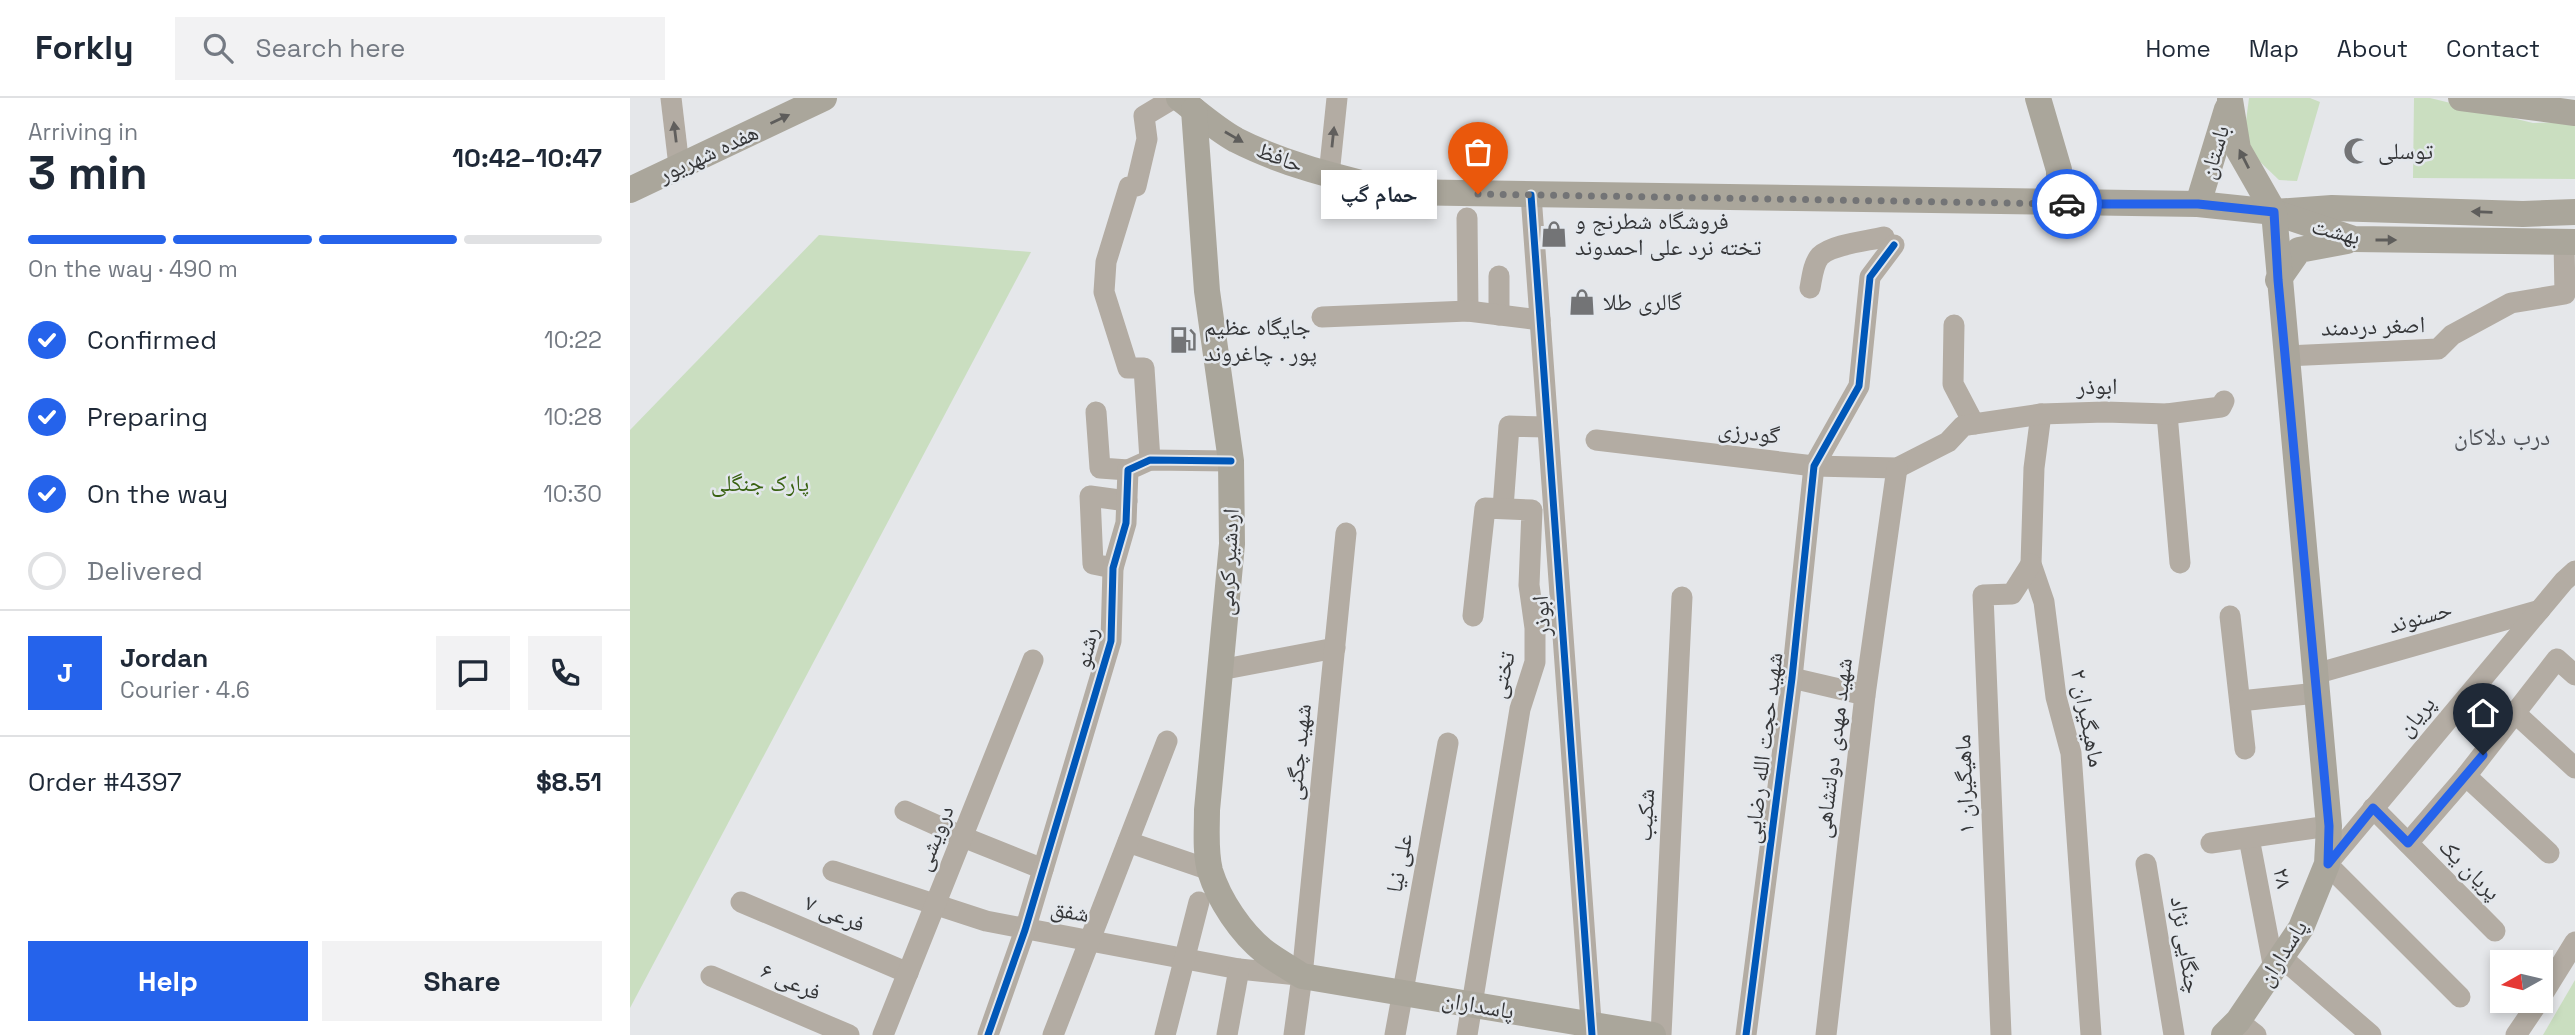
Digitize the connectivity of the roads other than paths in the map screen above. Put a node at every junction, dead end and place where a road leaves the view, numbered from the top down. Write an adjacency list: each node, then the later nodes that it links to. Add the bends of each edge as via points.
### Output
1 (671, 98): 10 (street, one-way to 1)
2 (824, 98): 10 (main road, هفده شهریور, one-way to 2)
3 (1338, 98): 11 (street, one-way to 3)
4 (2038, 98): 14 (main road, via 2059,170 2059,187)
5 (2053, 98): 15 (main road)
6 (2461, 98): 9 (main road)
7 (2230, 99): 16 (main road, باستان); 17 (main road, باستان, one-way to 7, via 2238,149)
8 (1182, 102): 11 (main road, حافظ, one-way to 11, via 1234,139); 40 (street, via 1144,116 1147,139 1136,186 1129,187 1105,272 1104,292 1128,368 1144,368); 41 (main road, اردشیر کرمی)
9 (2575, 113)
10 (679, 166): 12 (main road, هفده شهریور)
11 (1329, 175): 13 (main road, حافظ, via 1397,192)
12 (630, 190)
13 (1531, 195): 14 (main road, حافظ); 30 (street, ابوذر)
14 (2050, 203): 15 (main road, حافظ)
15 (2082, 204): 16 (main road, حافظ)
16 (2198, 204): 17 (main road, حافظ)
17 (2274, 212): 19 (main road, بهشت, one-way to 17, via 2332,208); 21 (main road, بهشت); 25 (main road)
18 (2575, 212): 19 (main road, بهشت)
19 (2523, 214): 22 (main road)
20 (1466, 218): 27 (street)
21 (2354, 239): 22 (main road, بهشت, one-way to 22); 25 (main road, via 2299,250)
22 (2523, 242): 23 (main road, بهشت)
23 (2569, 242): 32 (street, اصغر دردمند, via 2564,294 2511,303 2452,335 2438,349)
24 (1499, 275): 28 (street)
25 (2278, 280): 32 (main road)
26 (1810, 288): 42 (street, via 1821,255 1842,246 1889,241 1870,277 1859,386)
27 (1468, 311): 28 (street); 29 (street)
28 (1499, 315): 30 (street)
29 (1322, 317)
30 (1540, 320): 38 (street, ابوذر)
31 (1954, 325): 37 (street, via 1953,384)
32 (2285, 356): 61 (main road)
33 (2224, 401): 36 (street, ابوذر, via 2221,407)
34 (1096, 412): 44 (street, via 1100,468)
35 (2041, 414): 36 (street, ابوذر); 37 (street, ابوذر); 49 (street, ماهیگیران ۲)
36 (2167, 414): 48 (street)
37 (1975, 424): 43 (street, ابوذر, via 1964,426 1948,442)
38 (1546, 426): 46 (street, via 1509,426); 102 (street, ابوذر)
39 (1596, 440): 42 (street, گودرزی)
40 (1150, 460): 41 (street); 44 (street)
41 (1231, 461): 58 (main road, اردشیر کرمی, via 1232,544)
42 (1814, 466): 43 (street, گودرزی); 60 (street, شهید حجت الله رضایی)
43 (1897, 468): 62 (street, شهید مهدی دولتشاهی)
44 (1128, 470): 45 (street, رشنو)
45 (1127, 501): 50 (street, رشنو, via 1126,523); 50 (street, via 1090,496 1093,564)
46 (1503, 509): 54 (street, via 1485,508); 100 (street, تختی, via 1532,510 1529,585 1535,662 1520,709)
47 (1346, 533): 56 (street, شهید چگنی)
48 (2180, 563)
49 (2031, 564): 117 (street, ماهیگیران ۱, via 2012,594 1983,595); 118 (street, ماهیگیران ۲, via 2044,602 2056,697 2071,753)
50 (1113, 568): 81 (street, رشنو, via 1111,641)
51 (2571, 582): 53 (street, پریان)
52 (1682, 597): 114 (street, شکیب)
53 (2540, 610): 61 (street, حسنوند); 70 (street, پریان)
54 (1473, 615)
55 (2230, 616): 63 (street)
56 (1335, 648): 58 (street); 96 (street, شهید چگنی)
57 (1033, 660): 73 (street, درویشی)
58 (1220, 670): 82 (main road, اردشیر کرمی, via 1208,810)
59 (2575, 675): 64 (street, پریان یک, via 2557,659)
60 (1791, 678): 62 (street); 115 (street, شهید حجت الله رضایی)
61 (2316, 684): 63 (street, حسنوند); 72 (main road)
62 (1865, 695): 116 (street, شهید مهدی دولتشاهی)
63 (2240, 701): 67 (street)
64 (2515, 713): 68 (street); 69 (street, پریان یک)
65 (1167, 741): 75 (street)
66 (1448, 743): 98 (street, علی نیا)
67 (2245, 749)
68 (2575, 768)
69 (2466, 776): 77 (street, پریان یک); 78 (street)
70 (2373, 808): 77 (street, پریان یک); 80 (street, پریان)
71 (905, 811): 73 (street)
72 (2329, 826): 74 (street); 80 (main road)
73 (962, 837): 81 (street); 86 (street, درویشی)
74 (2249, 838): 76 (street); 92 (street, ۲۸)
75 (1128, 842): 82 (street); 89 (street)
76 (2211, 843)
77 (2408, 843): 88 (street, پریان یک)
78 (2549, 853)
79 (2146, 864): 119 (street, چنگایی نژاد)
80 (2328, 864): 92 (main road, پاسداران, via 2301,928); 99 (street)
81 (1043, 869): 87 (street, رشنو)
82 (1210, 870): 96 (main road, اردشیر کرمی, via 1237,922 1264,950)
83 (834, 871): 86 (street, شفق)
84 (741, 902): 94 (street, فرعی ۷)
85 (1199, 902): 91 (street)
86 (936, 904): 87 (street, شفق); 94 (street, درویشی)
87 (1025, 930): 89 (street, شفق); 106 (street, رشنو)
88 (2495, 931)
89 (1090, 942): 91 (street, شفق); 107 (street)
90 (2575, 942): 97 (street)
91 (1183, 959): 93 (street, شفق); 108 (street)
92 (2277, 963): 103 (main road, پاسداران); 120 (street)
93 (1239, 969): 96 (street, شفق); 109 (street)
94 (908, 973): 105 (street, درویشی)
95 (711, 976): 104 (street, فرعی ۶)
96 (1302, 976): 98 (main road, پاسداران); 110 (street, شهید چگنی)
97 (2553, 978)
98 (1401, 992): 100 (main road, پاسداران); 111 (street, علی نیا)
99 (2460, 997)
100 (1472, 1004): 102 (main road, پاسداران); 112 (street)
101 (2531, 1013): 121 (street)
102 (1591, 1030): 113 (main road, پاسداران)
103 (2240, 1031)
104 (849, 1035)
105 (883, 1035)
106 (988, 1035)
107 (1053, 1035)
108 (1166, 1035)
109 (1227, 1035)
110 (1294, 1035)
111 (1395, 1035)
112 (1467, 1035)
113 (1653, 1035)
114 (1661, 1035)
115 (1746, 1035)
116 (1826, 1035)
117 (2001, 1035)
118 (2091, 1035)
119 (2174, 1035)
120 (2371, 1035)
121 (2516, 1035)

